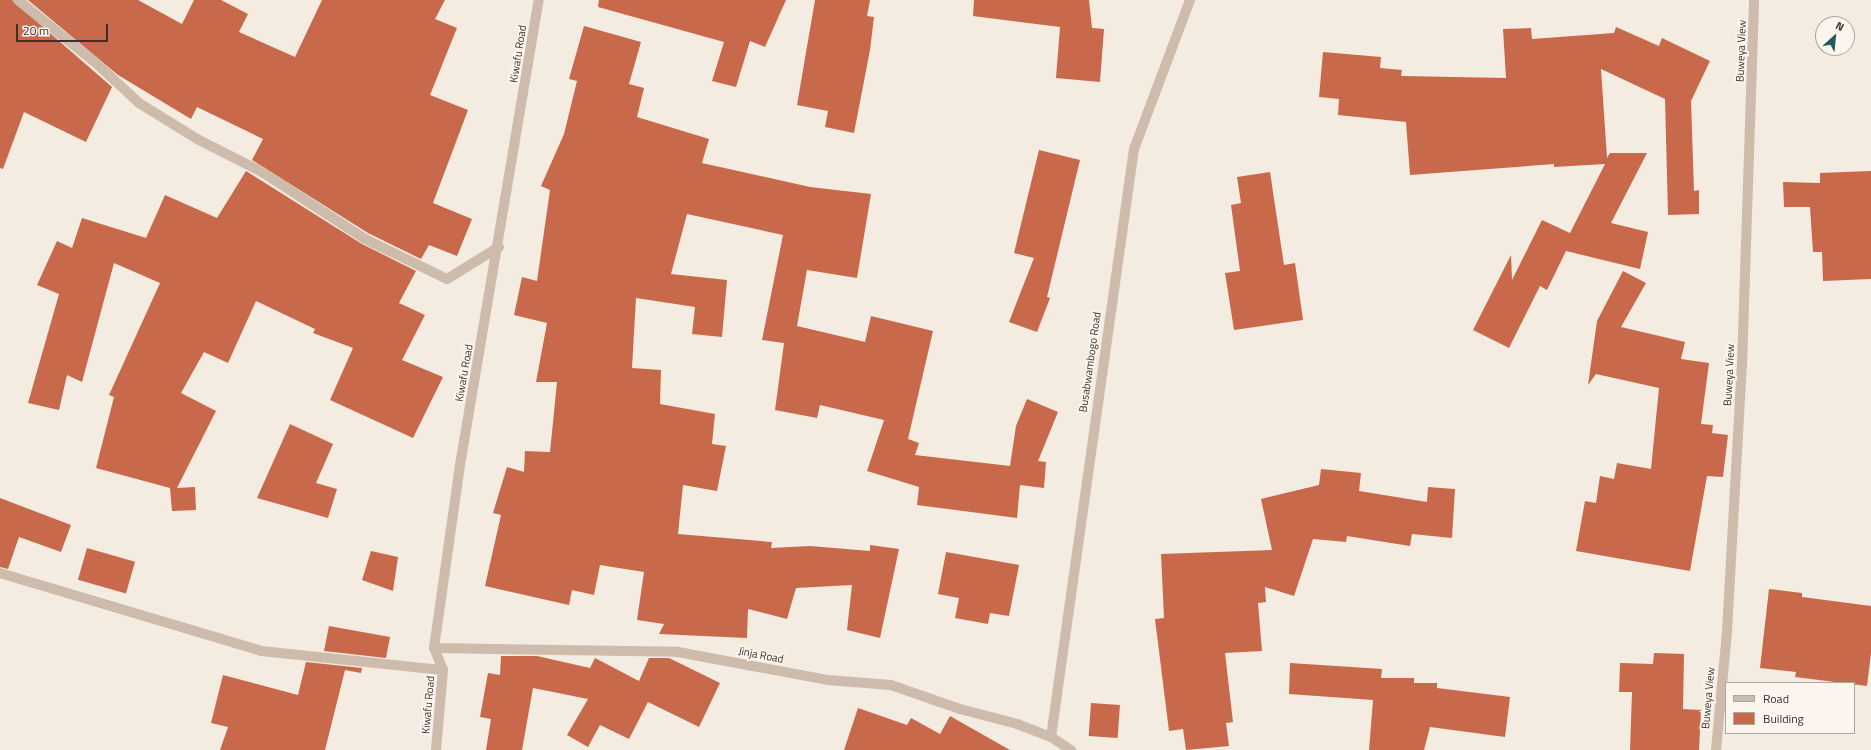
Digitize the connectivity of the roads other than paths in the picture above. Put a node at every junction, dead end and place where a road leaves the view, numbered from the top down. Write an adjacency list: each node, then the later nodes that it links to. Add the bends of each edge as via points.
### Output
1 (18, 0): 5 (street, via 96,63 139,103 197,139 262,172 366,239 447,279)
2 (539, 0): 5 (street, Kiwafu Road)
3 (1190, 0): 9 (street, Busabwambogo Road, via 1134,149)
4 (1754, 0): 12 (street, Buweya View, via 1741,373 1727,631)
5 (499, 247): 7 (street, Kiwafu Road, via 460,465)
6 (0, 573): 8 (street, via 261,651)
7 (434, 648): 8 (street, Kiwafu Road); 9 (street, Jinja Road, via 678,652 828,680 891,685)
8 (443, 670): 10 (street, Kiwafu Road)
9 (1051, 737): 11 (street, Jinja Road)
10 (436, 750)
11 (1071, 750)
12 (1716, 750)

